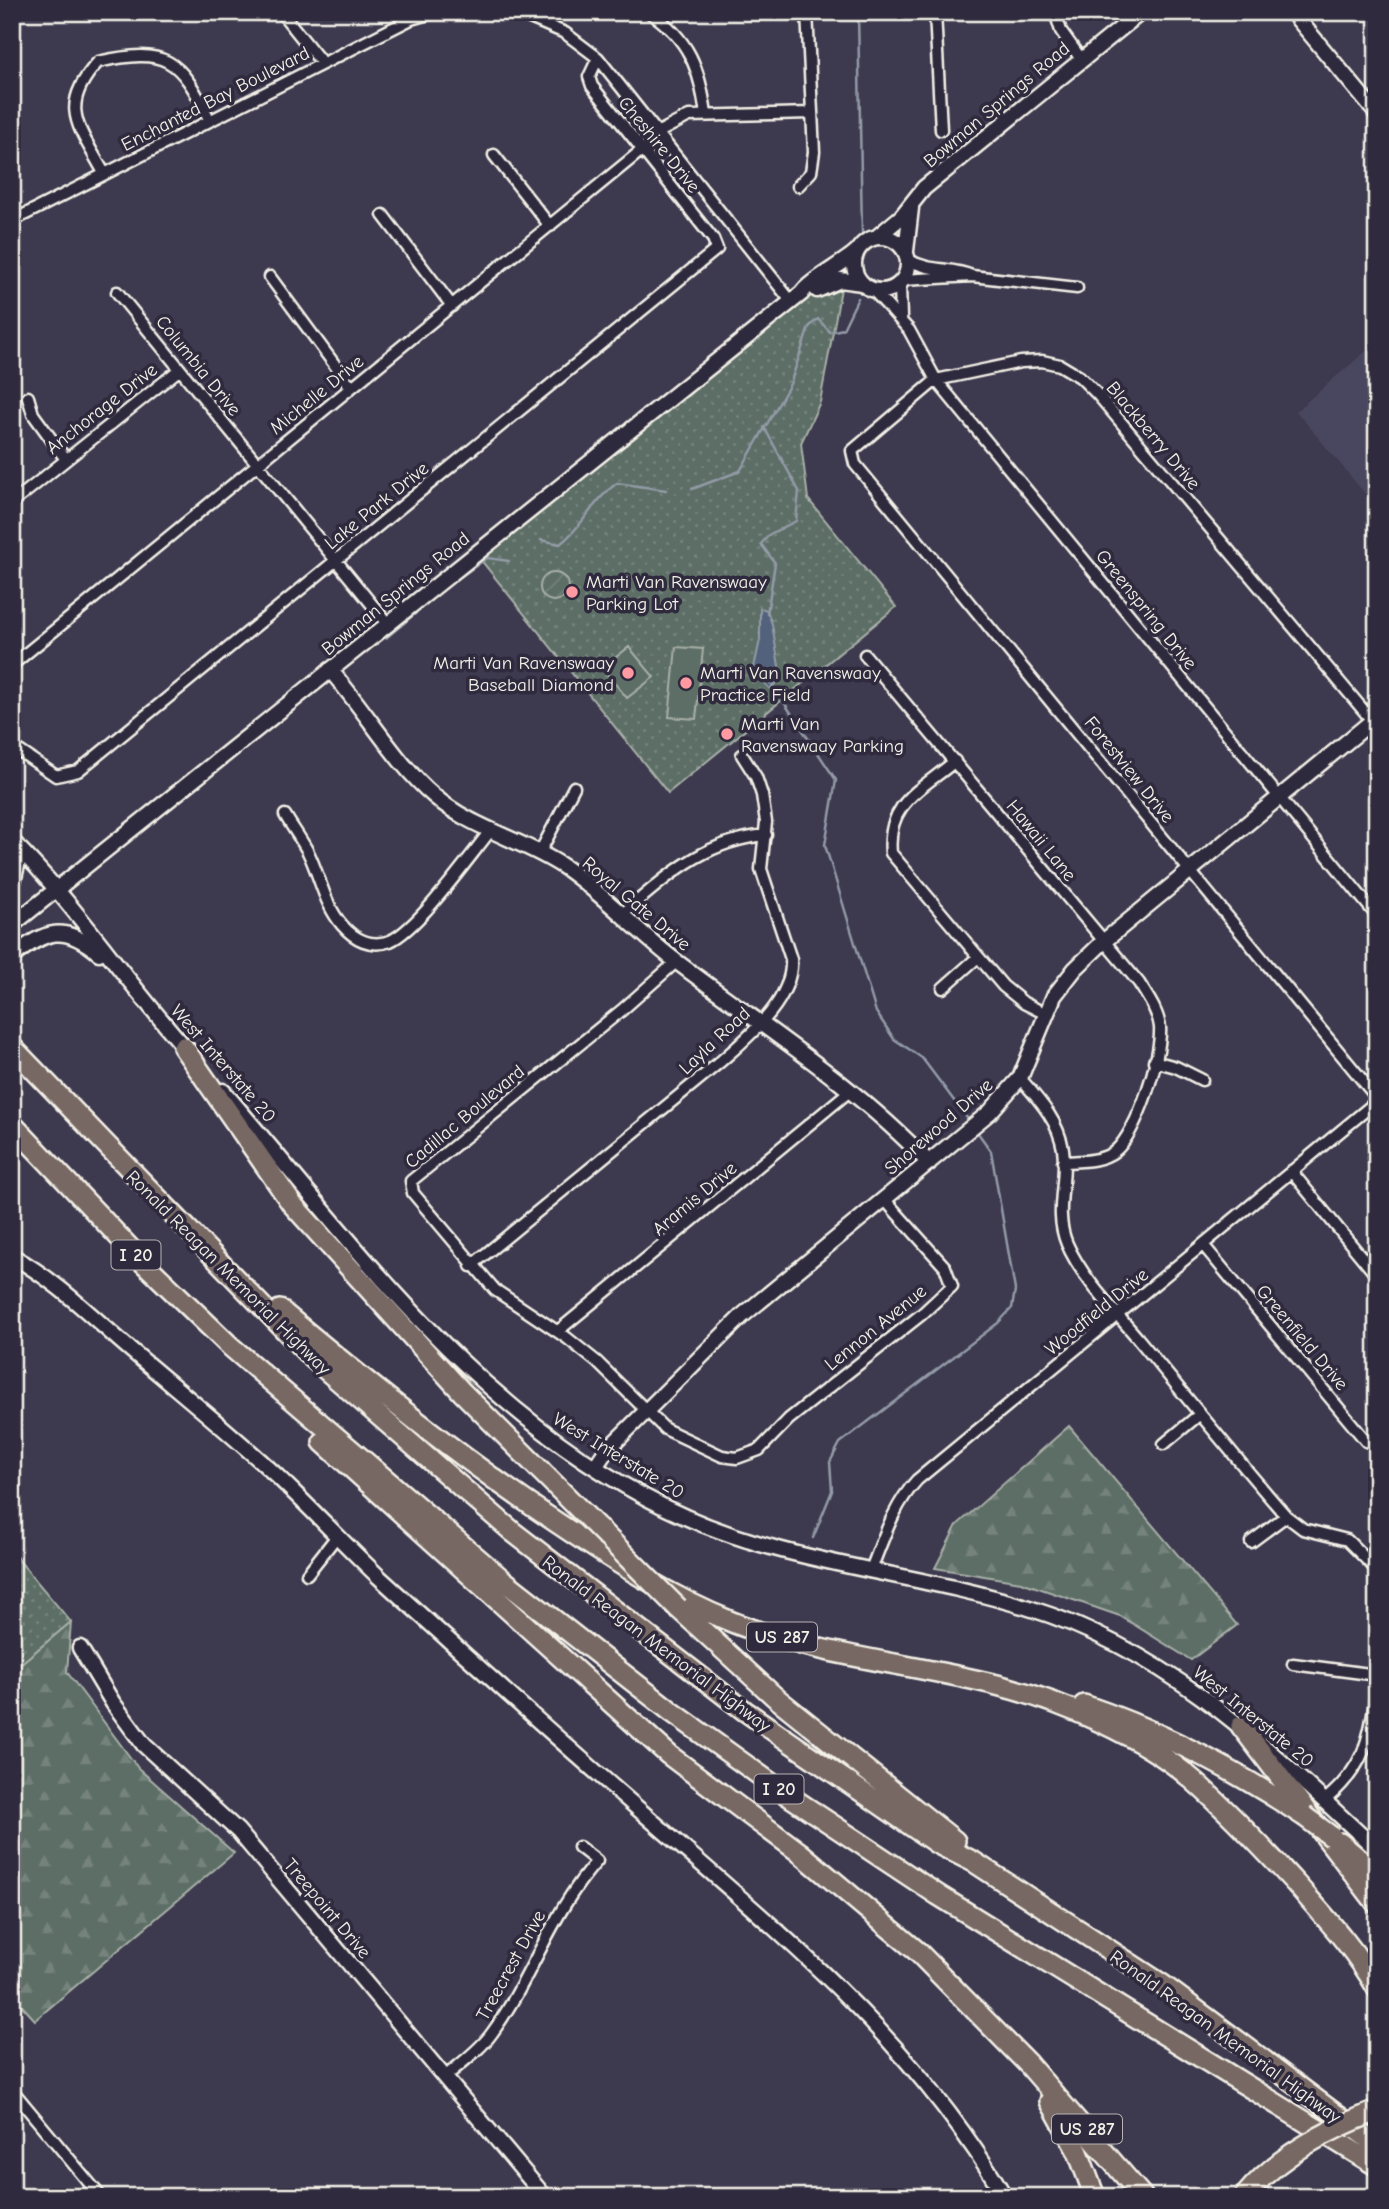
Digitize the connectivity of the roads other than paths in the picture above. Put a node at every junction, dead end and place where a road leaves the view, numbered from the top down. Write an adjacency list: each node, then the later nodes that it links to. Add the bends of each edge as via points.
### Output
1 (281, 12): 12 (street)
2 (435, 12): 12 (street, Enchanted Bay Boulevard)
3 (516, 12): 10 (street, via 565,33)
4 (649, 12): 15 (street, via 676,33 690,52)
5 (807, 12): 13 (street)
6 (935, 12): 17 (street)
7 (1055, 12): 11 (street, via 1061,31)
8 (1140, 12): 11 (street, Bowman Springs Road)
9 (1292, 12): 14 (street)
10 (598, 58): 18 (street); 19 (street, Cheshire Drive, via 589,77 592,86)
11 (1081, 59): 23 (street, Bowman Springs Road, via 924,188)
12 (322, 63): 16 (street, Enchanted Bay Boulevard)
13 (811, 113): 15 (street); 22 (street, via 813,165)
14 (1377, 114)
15 (706, 115): 18 (street, via 690,116)
16 (209, 119): 21 (street, Enchanted Bay Boulevard); 21 (street, via 194,87 169,61 134,54 98,62 77,88 73,104)
17 (941, 130)
18 (657, 133): 37 (street)
19 (642, 150): 26 (street, Michelle Drive); 28 (street, Cheshire Drive)
20 (494, 156): 26 (street)
21 (104, 173): 25 (street, Enchanted Bay Boulevard)
22 (798, 186)
23 (912, 203): 27 (street, Bowman Springs Road); 30 (street)
24 (383, 215): 38 (street)
25 (12, 221)
26 (550, 226): 38 (street, Michelle Drive)
27 (877, 237): 29 (street); 30 (street, via 894,239)
28 (717, 249): 48 (street, Lake Park Drive)
29 (856, 252): 34 (street, via 854,270); 37 (street, Bowman Springs Road, via 806,285)
30 (907, 256): 31 (street, via 926,268); 33 (street)
31 (972, 276): 33 (street); 35 (street)
32 (270, 277): 42 (street)
33 (901, 282): 34 (street, via 882,291); 39 (street, Greenspring Drive)
34 (868, 287): 37 (street, Bowman Springs Road, via 840,280); 39 (street, Greenspring Drive)
35 (1077, 288)
36 (117, 292): 40 (street, Columbia Drive)
37 (797, 297): 49 (street, Bowman Springs Road)
38 (452, 306): 42 (street, Michelle Drive)
39 (901, 318): 41 (street, Greenspring Drive)
40 (180, 369): 44 (street, Anchorage Drive); 45 (street, Columbia Drive)
41 (936, 380): 46 (street, Blackberry Drive, via 852,451); 53 (street, Blackberry Drive, via 1042,361 1080,377); 58 (street, Greenspring Drive)
42 (351, 387): 45 (street, Michelle Drive)
43 (28, 397): 44 (street, via 33,414)
44 (65, 458): 47 (street, Anchorage Drive)
45 (257, 463): 48 (street, Columbia Drive); 51 (street, Michelle Drive)
46 (855, 464): 64 (street, Forestview Drive)
47 (12, 503)
48 (336, 560): 49 (street, Columbia Drive); 54 (street, Lake Park Drive, via 78,771 52,774)
49 (387, 623): 52 (street, Bowman Springs Road)
50 (865, 654): 56 (street, Hawaii Lane)
51 (12, 665)
52 (330, 670): 60 (street, Royal Gate Drive, via 432,795); 66 (street, Bowman Springs Road)
53 (1375, 721): 58 (street, Shorewood Drive)
54 (12, 746)
55 (742, 755): 61 (street, Layla Road, via 762,795)
56 (955, 761): 70 (street, Hawaii Lane); 72 (street, via 894,814 891,853)
57 (574, 787): 63 (street)
58 (1279, 796): 64 (street, Shorewood Drive); 68 (street, Greenspring Drive)
59 (285, 815): 60 (street, via 309,853 342,924 358,939 377,943 388,942 410,927)
60 (491, 830): 63 (street, Royal Gate Drive)
61 (766, 835): 67 (street, via 700,852); 77 (street, Layla Road, via 761,869 790,954 792,973)
62 (13, 841): 65 (street, via 19,857); 66 (street, West Interstate 20)
63 (540, 852): 67 (street, Royal Gate Drive, via 586,882)
64 (1190, 870): 70 (street, Shorewood Drive); 84 (street, Forestview Drive)
65 (12, 886)
66 (55, 889): 69 (street, Bowman Springs Road); 74 (street, West Interstate 20)
67 (621, 915): 73 (street, Royal Gate Drive)
68 (1377, 916)
69 (12, 925)
70 (1103, 942): 76 (street, Shorewood Drive, via 1075,969); 80 (street, Hawaii Lane, via 1154,1007 1160,1026)
71 (12, 957): 74 (street, via 36,939 60,932 74,936)
72 (978, 957): 75 (street); 76 (street, via 1003,986)
73 (676, 962): 77 (street, Royal Gate Drive); 95 (street, Cadillac Boulevard, via 411,1181 413,1193)
74 (119, 970): 78 (street, West Interstate 20)
75 (943, 988)
76 (1046, 1014): 81 (street, Shorewood Drive)
77 (760, 1023): 83 (street, Royal Gate Drive); 95 (street, Layla Road, via 720,1062)
78 (183, 1046): 105 (street, West Interstate 20, via 438,1341 508,1406); 121 (highway, bridge, via 292,1204 462,1392 678,1608 794,1713 955,1840)
79 (12, 1047): 92 (highway, Ronald Reagan Memorial Highway / I 20)
80 (1154, 1061): 82 (street); 88 (street, Hawaii Lane, via 1129,1135 1116,1150 1101,1158)
81 (1020, 1078): 88 (street, via 1047,1109 1057,1129); 89 (street, Shorewood Drive, via 990,1112)
82 (1202, 1080)
83 (850, 1090): 89 (street, Royal Gate Drive); 98 (street, Aramis Drive)
84 (1377, 1100): 90 (street, Woodfield Drive)
85 (12, 1124): 87 (highway, Ronald Reagan Memorial Highway / I 20)
86 (12, 1134): 87 (highway)
87 (44, 1161): 99 (highway, Ronald Reagan Memorial Highway / I 20)
88 (1063, 1162): 97 (street, via 1059,1209 1067,1244)
89 (929, 1163): 91 (street, Shorewood Drive)
90 (1291, 1171): 93 (street, Woodfield Drive); 96 (street)
91 (884, 1199): 100 (street, Shorewood Drive, via 742,1316); 104 (street, Lennon Avenue, via 945,1267 952,1286 789,1419 759,1450)
92 (192, 1235): 116 (highway, US 287, via 348,1367 494,1481 633,1574 733,1622 829,1652); 121 (highway, Ronald Reagan Memorial Highway / I 20, via 309,1355 513,1532 745,1711 936,1843)
93 (1204, 1246): 97 (street, Woodfield Drive); 102 (street, Greenfield Drive, via 1366,1441)
94 (12, 1256): 107 (street, via 70,1296 276,1475)
95 (471, 1266): 98 (street, Cadillac Boulevard, via 495,1290)
96 (1377, 1276)
97 (1119, 1315): 101 (street); 110 (street, Woodfield Drive, via 917,1480 894,1512)
98 (558, 1331): 100 (street, Cadillac Boulevard, via 597,1362)
99 (230, 1346): 125 (highway, US 287, via 347,1466 583,1679 669,1755 862,1903 918,1952); 130 (highway, Ronald Reagan Memorial Highway / I 20, via 503,1580 776,1787 938,1895)
100 (645, 1412): 104 (street, Cadillac Boulevard, via 665,1429); 105 (street, Shorewood Drive)
101 (1200, 1414): 103 (street); 106 (street)
102 (1377, 1443)
103 (1164, 1444)
104 (730, 1457)
105 (595, 1466): 110 (street, West Interstate 20, via 708,1526 813,1560)
106 (1286, 1517): 108 (street); 109 (street, via 1303,1529 1348,1540)
107 (337, 1536): 111 (street); 133 (street, via 838,1986 946,2105)
108 (1251, 1542)
109 (1377, 1570)
110 (870, 1572): 117 (street, West Interstate 20, via 967,1591 1083,1628 1154,1662)
111 (307, 1574)
112 (80, 1648): 126 (street, Treepoint Drive, via 144,1745 238,1832)
113 (1293, 1664): 114 (street)
114 (1377, 1675)
115 (1377, 1689): 118 (street, via 1366,1748 1356,1769)
116 (1040, 1697): 122 (highway, bridge, via 1058,1695 1150,1730 1243,1777 1304,1816); 124 (highway, US 287, via 1126,1737 1191,1778 1337,1930)
117 (1241, 1726): 118 (street, West Interstate 20); 123 (highway)
118 (1324, 1801): 120 (street, West Interstate 20)
119 (579, 1847): 126 (street, Treecrest Drive, via 597,1861 570,1894 500,2022)
120 (1377, 1850)
121 (974, 1863): 129 (highway, Ronald Reagan Memorial Highway / I 20, via 1163,1985)
122 (1377, 1874)
123 (1377, 1904)
124 (1377, 1988)
125 (1028, 2064): 134 (highway, via 1078,2152); 135 (highway, US 287)
126 (445, 2077): 132 (street, Treepoint Drive)
127 (12, 2090): 131 (street)
128 (1377, 2111): 136 (highway, bridge, via 1340,2125 1293,2154)
129 (1377, 2145)
130 (1377, 2166)
131 (101, 2197)
132 (545, 2197)
133 (1005, 2197)
134 (1095, 2197)
135 (1143, 2197)
136 (1244, 2197)

